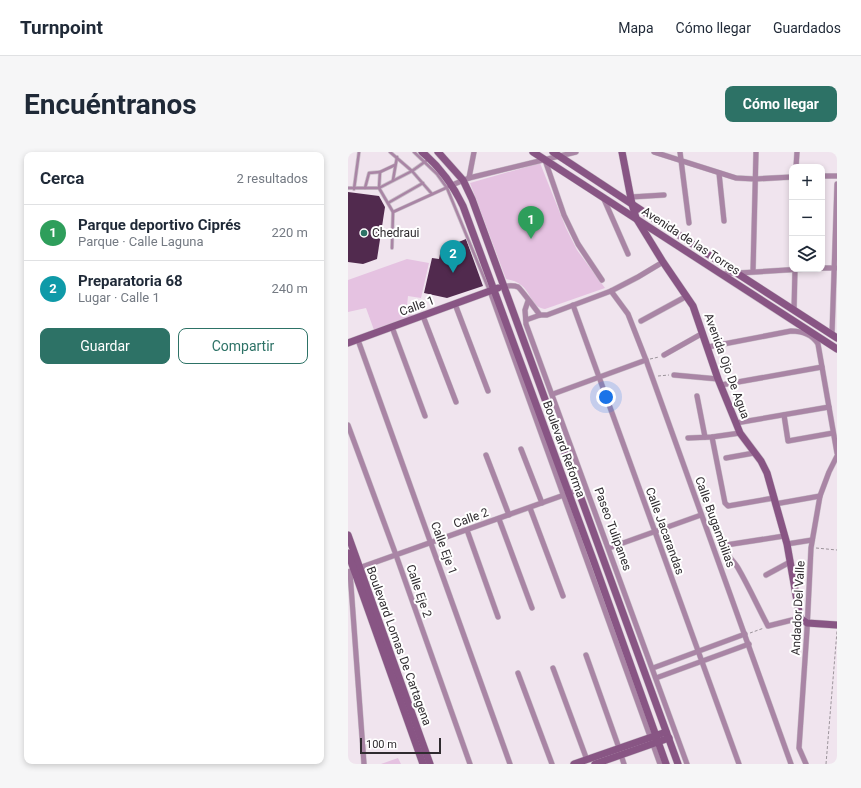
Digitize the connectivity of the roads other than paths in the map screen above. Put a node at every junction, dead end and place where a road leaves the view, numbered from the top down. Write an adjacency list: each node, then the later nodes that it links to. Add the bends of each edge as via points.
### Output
1 (360, 152): 36 (lane)
2 (390, 152): 15 (lane)
3 (414, 152): 16 (lane)
4 (422, 152): 16 (main road, Boulevard Reforma)
5 (438, 152): 27 (main road, Boulevard Reforma)
6 (474, 152): 27 (street)
7 (533, 152): 17 (main road, Avenida de las Torres)
8 (576, 152): 14 (street)
9 (622, 152): 40 (main road, Avenida Ojo De Agua)
10 (654, 152): 18 (street)
11 (680, 152): 18 (street)
12 (756, 152): 28 (street)
13 (797, 152): 19 (street)
14 (556, 154): 17 (street); 40 (main road, Avenida de las Torres)
15 (397, 157): 20 (lane); 21 (lane)
16 (428, 160): 21 (lane); 32 (main road, Boulevard Reforma)
17 (545, 160): 27 (street); 39 (main road, Avenida de las Torres); 56 (street, via 564,215 578,244)
18 (682, 160): 23 (street); 45 (street)
19 (796, 164)
20 (395, 165): 22 (lane); 29 (lane)
21 (412, 171): 29 (lane); 30 (lane)
22 (380, 172): 34 (lane, via 369,173); 35 (lane)
23 (718, 173): 28 (street, via 736,178); 44 (street)
24 (825, 176): 25 (street)
25 (837, 176)
26 (789, 177): 28 (street)
27 (466, 179): 32 (street); 57 (main road, Boulevard Reforma)
28 (755, 179): 52 (street)
29 (393, 180): 35 (lane)
30 (422, 183): 37 (lane); 41 (lane)
31 (837, 184): 50 (street)
32 (450, 186): 37 (lane); 58 (main road, Boulevard Reforma, via 463,206)
33 (348, 188): 36 (lane)
34 (366, 188): 35 (lane); 36 (lane)
35 (379, 188): 41 (lane)
36 (354, 189)
37 (432, 194): 42 (lane)
38 (664, 195): 40 (street)
39 (602, 196): 43 (main road, Avenida de las Torres); 47 (street)
40 (631, 200): 43 (main road, Avenida Ojo De Agua); 53 (main road, Avenida de las Torres)
41 (388, 203): 42 (lane)
42 (393, 212): 46 (lane)
43 (636, 218): 48 (main road, Avenida Ojo De Agua); 55 (main road, Avenida de las Torres)
44 (724, 221)
45 (689, 223)
46 (392, 248)
47 (628, 254)
48 (663, 262): 59 (street); 60 (main road, Avenida Ojo De Agua)
49 (825, 268): 50 (street)
50 (836, 268): 71 (street)
51 (789, 269): 52 (street)
52 (753, 271): 53 (street)
53 (734, 272): 55 (street); 64 (main road, Avenida de las Torres)
54 (795, 272): 64 (street)
55 (722, 274): 75 (main road, Avenida de las Torres)
56 (602, 280)
57 (504, 286): 58 (main road, Calle 1); 61 (street, via 518,287); 101 (main road, Boulevard Reforma)
58 (492, 290): 62 (main road, Calle 1); 102 (main road, Boulevard Reforma)
59 (611, 291): 63 (street); 77 (street, Calle Bugambilias, via 628,314)
60 (687, 296): 68 (street); 70 (main road, Avenida Ojo De Agua)
61 (528, 301): 65 (street); 67 (street, Paseo Tulipanes, via 525,310)
62 (455, 304): 66 (main road, Calle 1); 82 (street)
63 (573, 305): 65 (street, via 547,315); 80 (street, Calle Jacarandas)
64 (794, 310): 71 (main road, Avenida de las Torres)
65 (540, 315): 67 (street)
66 (422, 316): 69 (main road, Calle 1); 85 (street)
67 (526, 320): 83 (street, Paseo Tulipanes)
68 (641, 321)
69 (392, 327): 72 (main road, Calle 1); 88 (street)
70 (703, 334): 74 (main road, Avenida Ojo De Agua); 76 (street)
71 (834, 336)
72 (358, 340): 73 (main road, Calle 1); 115 (street, Calle Eje 1)
73 (348, 343)
74 (708, 347): 78 (street, via 798,331 805,333 818,344); 81 (main road, Avenida Ojo De Agua)
75 (837, 349)
76 (664, 355)
77 (646, 360): 80 (street); 108 (street, Calle Bugambilias)
78 (822, 367): 81 (street); 86 (street)
79 (674, 375): 81 (street)
80 (599, 378): 83 (street); 111 (street, Calle Jacarandas)
81 (720, 382): 89 (main road, Avenida Ojo De Agua)
82 (488, 391)
83 (553, 394): 117 (street, Paseo Tulipanes)
84 (697, 396): 95 (street)
85 (456, 402)
86 (829, 407): 87 (street); 92 (street)
87 (784, 415): 89 (street); 92 (street, via 788,441)
88 (425, 416)
89 (736, 423): 91 (main road, Avenida Ojo De Agua)
90 (348, 425): 119 (street, Calle Eje 2)
91 (740, 433): 93 (street); 97 (main road, Avenida Ojo De Agua)
92 (833, 433): 98 (street)
93 (712, 437): 95 (street); 104 (street, via 725,503 728,506)
94 (688, 438): 95 (street)
95 (705, 438)
96 (521, 449): 105 (street)
97 (754, 453): 100 (street); 104 (main road, Avenida Ojo De Agua, via 767,474)
98 (837, 454): 103 (street, Andador Del Valle)
99 (486, 455): 107 (street)
100 (726, 458)
101 (578, 490): 102 (street, Calle 2); 138 (main road, Boulevard Reforma)
102 (566, 495): 105 (street, Calle 2); 139 (main road, Boulevard Reforma)
103 (820, 496): 104 (street); 114 (street, Andador Del Valle)
104 (774, 501): 113 (main road, Avenida Ojo De Agua)
105 (542, 503): 106 (street, Calle 2)
106 (530, 508): 107 (street, Calle 2); 123 (street)
107 (509, 515): 109 (street, Calle 2)
108 (701, 515): 111 (street); 129 (street, Calle Bugambilias)
109 (499, 519): 110 (street, Calle 2); 124 (street)
110 (467, 530): 115 (street, Calle 2); 125 (street)
111 (655, 532): 117 (street); 131 (street, Calle Jacarandas)
112 (348, 535): 121 (main road, Boulevard Lomas De Cartagena)
113 (784, 536): 116 (main road, Avenida Ojo De Agua); 126 (street, via 726,545 724,548 748,584 768,626)
114 (812, 540): 116 (street); 127 (street, Andador Del Valle)
115 (431, 543): 119 (street, Calle 2); 146 (street, Calle Eje 1)
116 (787, 544): 120 (main road, Avenida Ojo De Agua)
117 (609, 548): 135 (street, Paseo Tulipanes)
118 (348, 553): 121 (main road, Boulevard Lomas De Cartagena)
119 (396, 555): 121 (street, Calle 2); 145 (street, Calle Eje 2)
120 (790, 562): 122 (street); 126 (main road, Avenida Ojo De Agua)
121 (353, 571): 142 (street); 143 (main road, Boulevard Lomas De Cartagena); 144 (main road, Boulevard Lomas De Cartagena)
122 (766, 575)
123 (563, 596)
124 (532, 608)
125 (498, 617)
126 (800, 618): 127 (main road)
127 (807, 623): 128 (main road); 157 (street, Andador Del Valle, via 799,748)
128 (837, 625)
129 (745, 634): 130 (street, Calle Bugambilias); 131 (street)
130 (749, 644): 133 (street); 156 (street, Calle Bugambilias)
131 (698, 652): 133 (street, Calle Jacarandas); 135 (street)
132 (586, 655): 140 (street)
133 (701, 662): 137 (street); 155 (street, Calle Jacarandas)
134 (553, 668): 141 (street)
135 (653, 668): 137 (street, Paseo Tulipanes)
136 (518, 673): 147 (street)
137 (656, 678): 154 (street, Paseo Tulipanes)
138 (668, 735): 139 (main road); 153 (main road, Boulevard Reforma)
139 (654, 740): 140 (main road); 151 (street); 152 (main road, Boulevard Reforma)
140 (620, 752): 141 (main road); 149 (main road); 150 (street)
141 (586, 760): 148 (main road)
142 (364, 764)
143 (423, 764)
144 (430, 764)
145 (470, 764)
146 (510, 764)
147 (552, 764)
148 (574, 764)
149 (595, 764)
150 (624, 764)
151 (660, 764)
152 (666, 764)
153 (678, 764)
154 (687, 764)
155 (739, 764)
156 (791, 764)
157 (806, 764)

